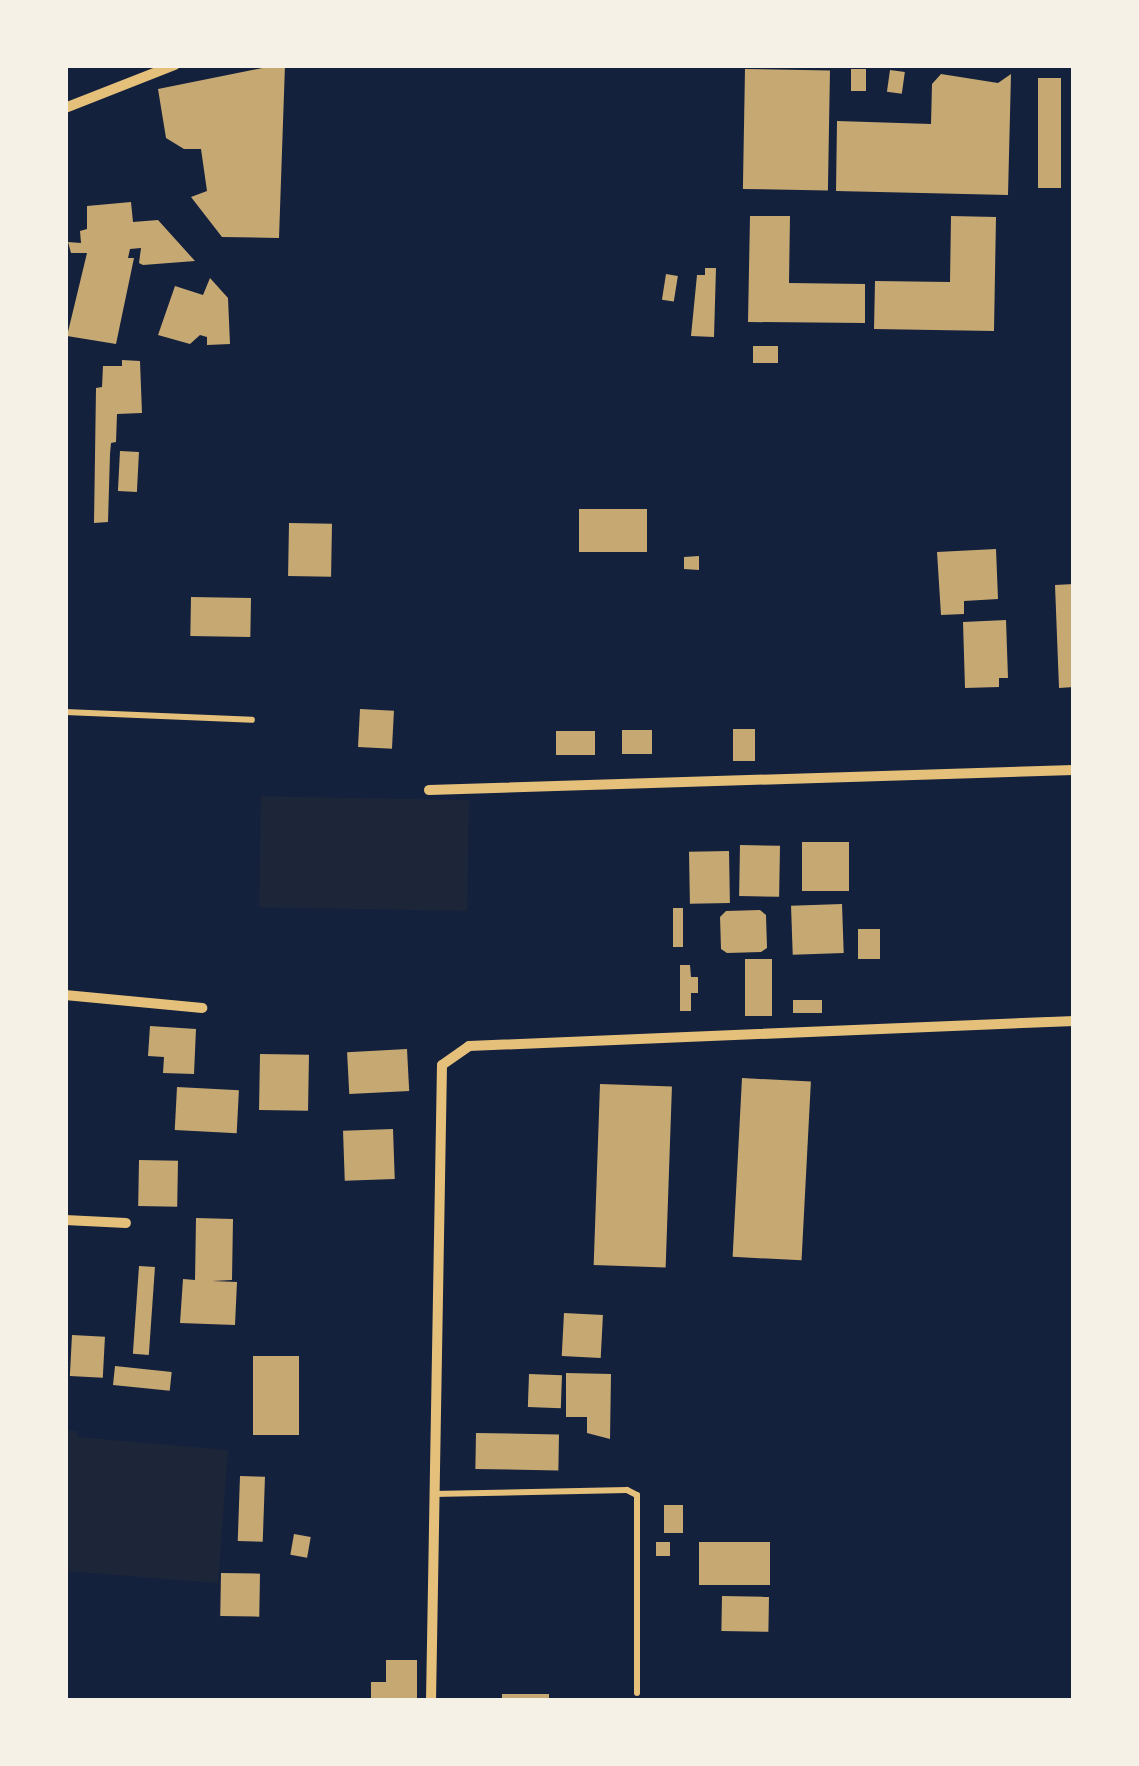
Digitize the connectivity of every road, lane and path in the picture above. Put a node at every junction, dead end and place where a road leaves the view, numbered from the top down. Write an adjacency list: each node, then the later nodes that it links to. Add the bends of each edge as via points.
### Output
1 (175, 65): 2 (street)
2 (65, 108)
3 (65, 712): 4 (lane)
4 (252, 720)
5 (1074, 770): 6 (street)
6 (429, 790)
7 (65, 995): 8 (street)
8 (202, 1008)
9 (1074, 1021): 12 (street, via 470,1046 442,1065)
10 (65, 1220): 11 (street)
11 (126, 1223)
12 (432, 1494): 13 (lane, via 627,1490 637,1496); 14 (street)
13 (636, 1694)
14 (431, 1701)

